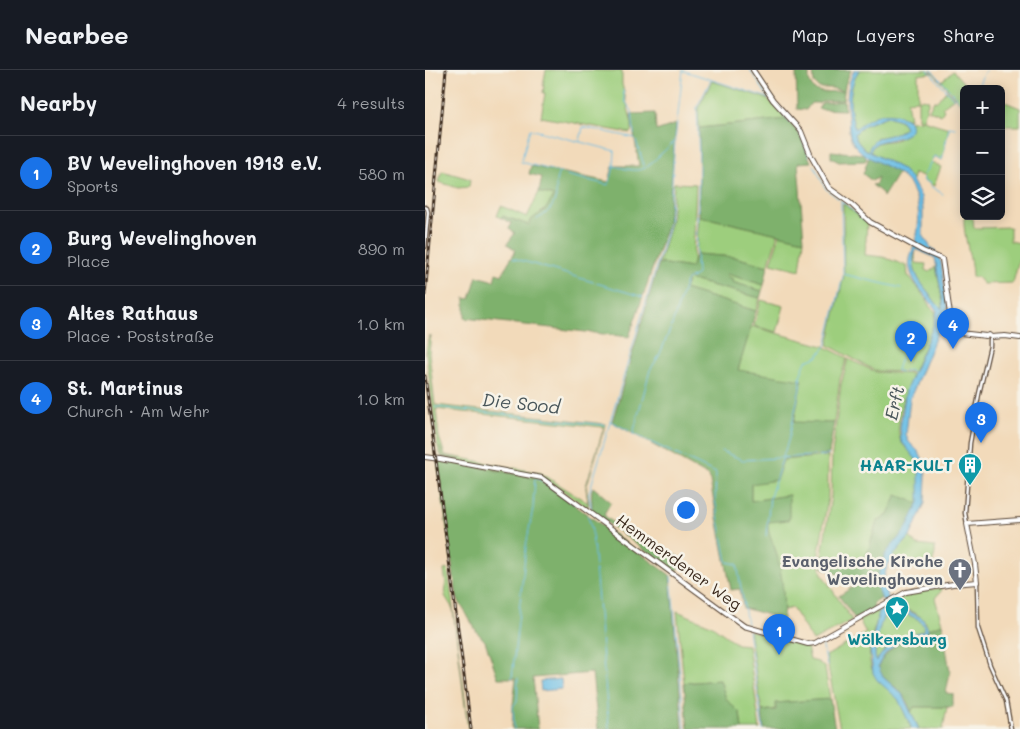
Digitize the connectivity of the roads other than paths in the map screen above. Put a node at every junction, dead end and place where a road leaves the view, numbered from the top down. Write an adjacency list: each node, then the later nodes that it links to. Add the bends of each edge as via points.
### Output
1 (753, 70): 5 (main road, via 774,102 801,131 829,188 870,222 943,260 951,316 962,334 989,335)
2 (426, 207): 3 (street)
3 (425, 247)
4 (1020, 338): 5 (main road)
5 (991, 339): 8 (street, via 969,448)
6 (425, 458): 9 (main road, Hemmerdener Weg, via 542,478 746,627 810,644 892,599 919,589)
7 (1020, 520): 8 (main road)
8 (967, 524): 9 (main road)
9 (977, 582): 10 (street, via 978,629 1005,700)
10 (1011, 729)

